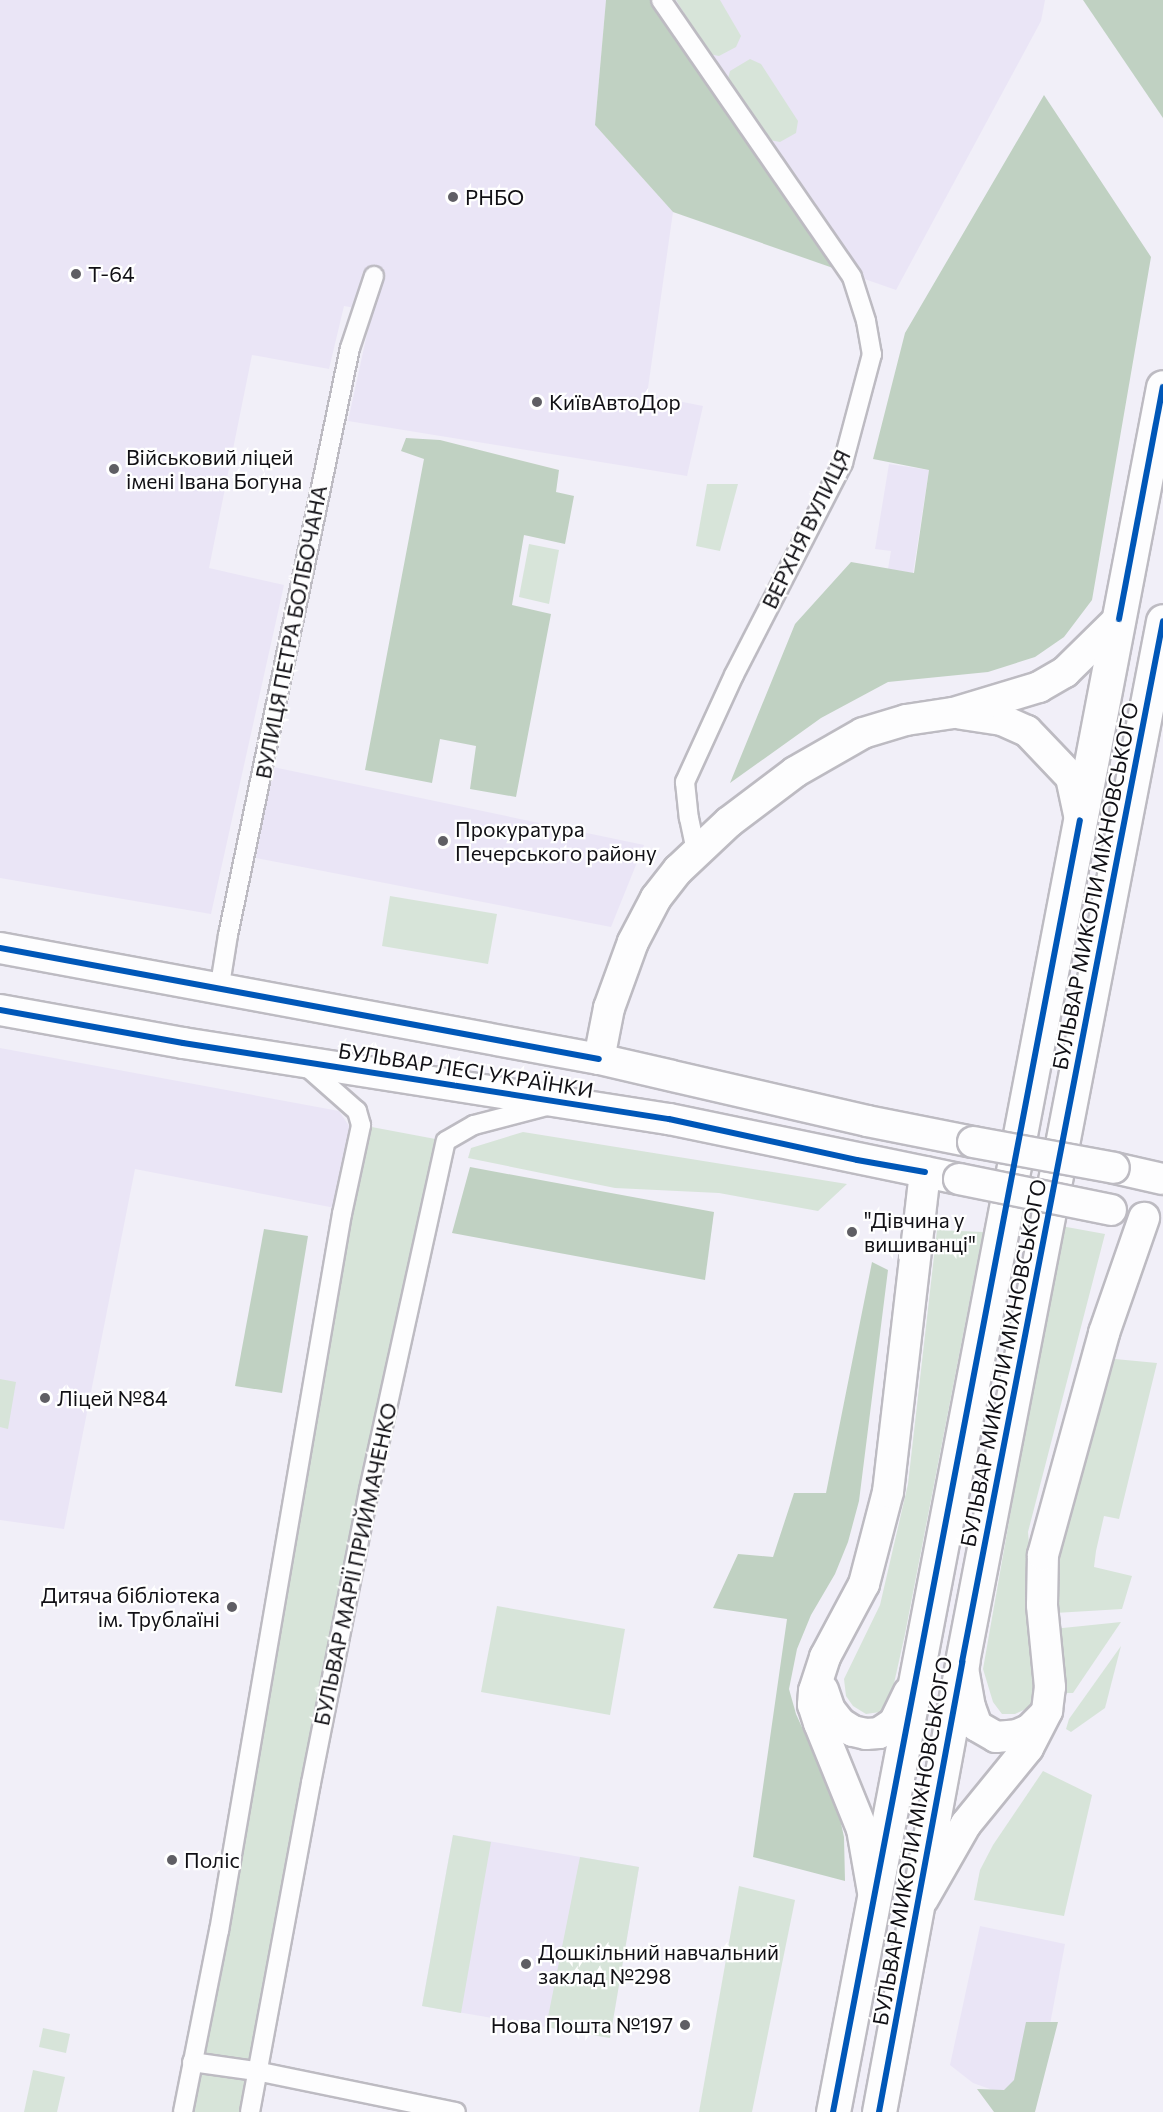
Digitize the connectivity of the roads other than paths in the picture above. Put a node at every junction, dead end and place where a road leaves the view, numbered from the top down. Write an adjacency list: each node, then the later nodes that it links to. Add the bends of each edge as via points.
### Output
1 (661, 0): 8 (street, ВЕРХНЯ ВУЛИЦЯ, via 852,276 872,354 843,463 734,675 685,782)
2 (374, 276): 10 (street, ВУЛИЦЯ ПЕТРА БОЛБОЧАНА, via 348,359)
3 (1163, 387): 4 (highway, БУЛЬВАР МИКОЛИ МІХНОВСЬКОГО)
4 (1119, 619): 6 (main road, via 1065,672 1039,687); 7 (highway, БУЛЬВАР МИКОЛИ МІХНОВСЬКОГО)
5 (1163, 621): 20 (highway, БУЛЬВАР МИКОЛИ МІХНОВСЬКОГО)
6 (953, 713): 7 (main road, via 1002,720 1027,731 1071,777); 8 (main road, via 906,720 863,733 825,753 761,797)
7 (1080, 820): 21 (highway, БУЛЬВАР МИКОЛИ МІХНОВСЬКОГО)
8 (696, 852): 12 (main road, via 656,898 633,942 609,1008)
9 (0, 948): 10 (main road, БУЛЬВАР ЛЕСІ УКРАЇНКИ)
10 (219, 991): 12 (main road, БУЛЬВАР ЛЕСІ УКРАЇНКИ)
11 (0, 1010): 13 (main road, БУЛЬВАР ЛЕСІ УКРАЇНКИ)
12 (599, 1059): 15 (main road, БУЛЬВАР ЛЕСІ УКРАЇНКИ)
13 (300, 1061): 14 (main road, БУЛЬВАР ЛЕСІ УКРАЇНКИ); 26 (street, via 357,1111 361,1125 342,1214 219,1931)
14 (564, 1101): 16 (main road, БУЛЬВАР ЛЕСІ УКРАЇНКИ, via 669,1119); 27 (street, БУЛЬВАР МАРІЇ ПРИЙМАЧЕНКО, via 474,1125 446,1141 365,1514)
15 (867, 1121): 16 (main road, via 873,1135 867,1150); 18 (main road, БУЛЬВАР ЛЕСІ УКРАЇНКИ, bridge)
16 (857, 1160): 17 (main road, БУЛЬВАР ЛЕСІ УКРАЇНКИ)
17 (925, 1172): 19 (main road, БУЛЬВАР ЛЕСІ УКРАЇНКИ, bridge); 22 (main road, via 888,1492 864,1584)
18 (1163, 1179)
19 (1154, 1221): 23 (main road, via 1104,1333 1043,1555 1042,1605 1050,1687)
20 (962, 1662): 23 (main road, via 977,1726 996,1737 1017,1735 1029,1730); 25 (highway, БУЛЬВАР МИКОЛИ МІХНОВСЬКОГО)
21 (917, 1672): 22 (main road, via 894,1723 879,1733 866,1734 840,1723 830,1710); 24 (highway, БУЛЬВАР МИКОЛИ МІХНОВСЬКОГО)
22 (819, 1673): 24 (main road, via 813,1705 862,1829)
23 (1047, 1712): 25 (main road, via 1028,1748 966,1824)
24 (874, 1894): 31 (highway, БУЛЬВАР МИКОЛИ МІХНОВСЬКОГО)
25 (917, 1910): 32 (highway, БУЛЬВАР МИКОЛИ МІХНОВСЬКОГО)
26 (192, 2062): 27 (street); 28 (street)
27 (256, 2071): 29 (street, БУЛЬВАР МАРІЇ ПРИЙМАЧЕНКО); 30 (street)
28 (183, 2112)
29 (250, 2112)
30 (456, 2112)
31 (833, 2112)
32 (879, 2112)

